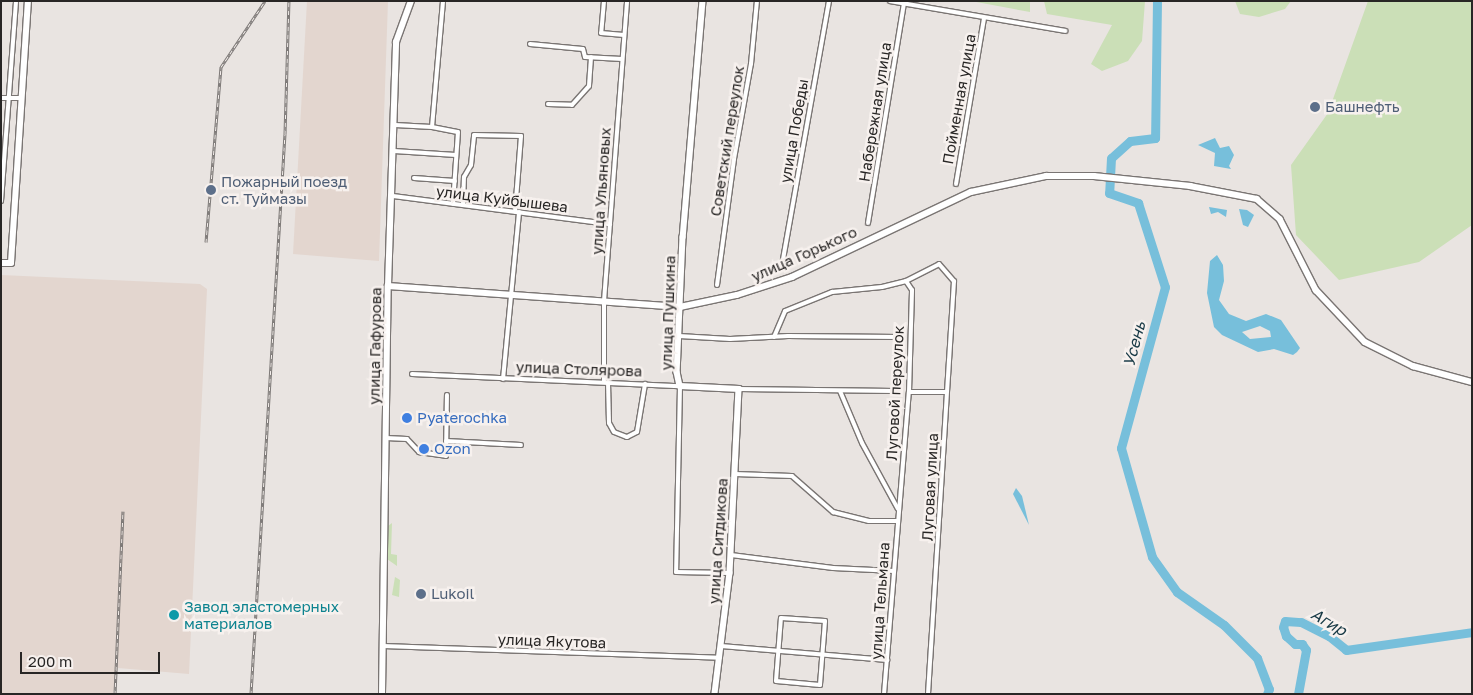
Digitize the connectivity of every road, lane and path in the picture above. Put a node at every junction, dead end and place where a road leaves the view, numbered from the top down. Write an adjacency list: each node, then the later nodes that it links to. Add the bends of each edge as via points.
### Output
1 (16, 1): 19 (street)
2 (28, 1): 20 (main road)
3 (410, 1): 22 (main road, улица Гафурова, via 396,42)
4 (443, 1): 23 (street)
5 (604, 1): 14 (street, via 601,33)
6 (627, 1): 14 (street, улица Ульяновых)
7 (703, 1): 43 (main road, улица Пушкина)
8 (757, 1): 39 (street, Советский переулок, via 751,64)
9 (829, 1): 37 (street, улица Победы)
10 (890, 1): 11 (street)
11 (904, 4): 12 (street); 34 (street, Набережная улица)
12 (984, 18): 13 (street); 28 (street, Пойменная улица)
13 (1065, 31)
14 (624, 35): 17 (street, улица Ульяновых)
15 (530, 44): 16 (street, via 583,49 585,57)
16 (591, 57): 17 (street); 21 (street, via 589,86 572,104)
17 (622, 59): 35 (street, улица Ульяновых)
18 (1, 98): 19 (street)
19 (8, 98): 20 (street); 30 (street)
20 (21, 98): 36 (main road, via 11,263)
21 (548, 104)
22 (395, 125): 23 (street); 24 (main road, улица Гафурова)
23 (432, 128): 25 (street, via 458,132)
24 (394, 151): 25 (street); 29 (main road, улица Гафурова)
25 (456, 156): 27 (street)
26 (414, 178): 27 (street)
27 (455, 181): 31 (street)
28 (956, 184)
29 (392, 196): 31 (street, улица Куйбышева); 40 (main road, улица Гафурова)
30 (1, 201)
31 (453, 204): 32 (street, улица Куйбышева)
32 (463, 205): 33 (street, улица Куйбышева); 33 (street, via 464,178 471,165 474,135 521,136)
33 (517, 212): 35 (street, улица Куйбышева); 41 (street)
34 (868, 223)
35 (610, 224): 42 (street, улица Ульяновых)
36 (1, 263)
37 (782, 265)
38 (906, 281): 45 (street, via 832,292 784,311); 56 (street, Луговой переулок, via 912,290); 57 (street, Луговая улица, via 939,264 954,280)
39 (717, 285)
40 (388, 286): 41 (main road, улица Горького); 59 (main road, улица Гафурова)
41 (510, 297): 42 (main road, улица Горького); 48 (street)
42 (604, 301): 43 (main road, улица Горького); 49 (street, улица Ульяновых)
43 (680, 307): 44 (main road, улица Пушкина); 50 (main road, улица Горького, via 737,295 792,277 971,192 1046,176 1094,176 1235,192 1268,206 1280,219 1316,290 1366,342 1413,366)
44 (679, 336): 45 (street); 52 (main road, улица Пушкина, via 677,372)
45 (774, 337): 46 (street)
46 (898, 337)
47 (412, 374): 48 (street, улица Столярова)
48 (503, 379): 49 (street, улица Столярова)
49 (606, 382): 51 (street, улица Столярова); 51 (street, улица Ульяновых, via 609,423 614,432 627,437 637,432)
50 (1472, 382)
51 (644, 384): 52 (street, улица Столярова)
52 (680, 386): 53 (main road, улица Столярова); 67 (street, улица Пушкина, via 676,572)
53 (739, 389): 54 (street, улица Столярова); 62 (main road, улица Ситдикова)
54 (840, 391): 55 (street, улица Столярова); 63 (street, via 862,443)
55 (894, 391)
56 (909, 392): 57 (street); 63 (street, Луговой переулок)
57 (946, 392): 77 (street, Луговая улица)
58 (447, 395): 60 (street)
59 (386, 438): 60 (street, via 407,439 419,452 446,456); 68 (main road, улица Гафурова)
60 (446, 441): 61 (street)
61 (521, 445)
62 (735, 474): 64 (street, via 792,476 833,512 870,520); 65 (main road, улица Ситдикова)
63 (898, 509): 64 (street, улица Тельмана)
64 (898, 521): 66 (street, улица Тельмана)
65 (731, 555): 66 (street, via 833,568); 67 (main road, улица Ситдикова)
66 (894, 571): 73 (street, улица Тельмана)
67 (730, 573): 69 (main road, улица Ситдикова)
68 (382, 646): 72 (street, улица Якутова); 74 (main road, улица Гафурова)
69 (721, 646): 70 (street); 72 (main road, улица Ситдикова)
70 (776, 653): 71 (street); 71 (street, via 776,681 820,685); 71 (street, via 781,618 824,621)
71 (822, 656): 73 (street)
72 (720, 658): 75 (main road, улица Ситдикова)
73 (887, 660): 76 (street, улица Тельмана)
74 (382, 694)
75 (715, 694)
76 (884, 694)
77 (928, 694)

